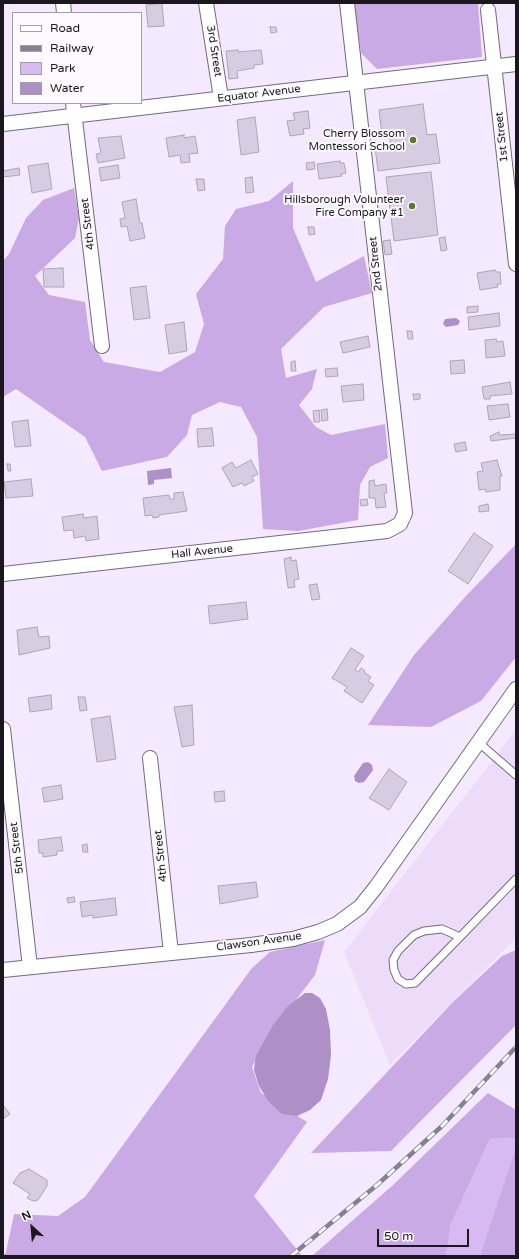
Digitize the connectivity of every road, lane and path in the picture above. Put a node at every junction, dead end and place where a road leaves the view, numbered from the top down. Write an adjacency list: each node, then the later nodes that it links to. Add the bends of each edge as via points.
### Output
1 (206, 3): 7 (street, 3rd Street)
2 (347, 3): 6 (street, 2nd Street)
3 (488, 10): 5 (street, 1st Street)
4 (516, 64): 5 (street, Equator Avenue)
5 (494, 66): 6 (street, Equator Avenue); 12 (street, 1st Street)
6 (356, 83): 7 (street, Equator Avenue); 14 (street, 2nd Street, via 405,513)
7 (221, 98): 9 (street, Equator Avenue)
8 (141, 104): 10 (street, Equator Avenue)
9 (142, 104)
10 (74, 109): 11 (street, Equator Avenue); 13 (street, 4th Street)
11 (3, 124)
12 (516, 264)
13 (102, 346)
14 (400, 524): 15 (street, Hall Avenue, via 387,531)
15 (3, 574)
16 (516, 689): 18 (street, Clawson Avenue)
17 (3, 729): 24 (street, 5th Street)
18 (478, 742): 20 (lane); 23 (street, Clawson Avenue, via 376,887 360,907 337,924 293,939)
19 (150, 758): 23 (street, 4th Street)
20 (516, 776)
21 (516, 879): 22 (lane)
22 (460, 937): 22 (lane, via 415,983 406,984 398,979 393,960 414,935 424,930 442,929)
23 (171, 953): 24 (street, Clawson Avenue)
24 (30, 967): 25 (street, Clawson Avenue)
25 (3, 970)

